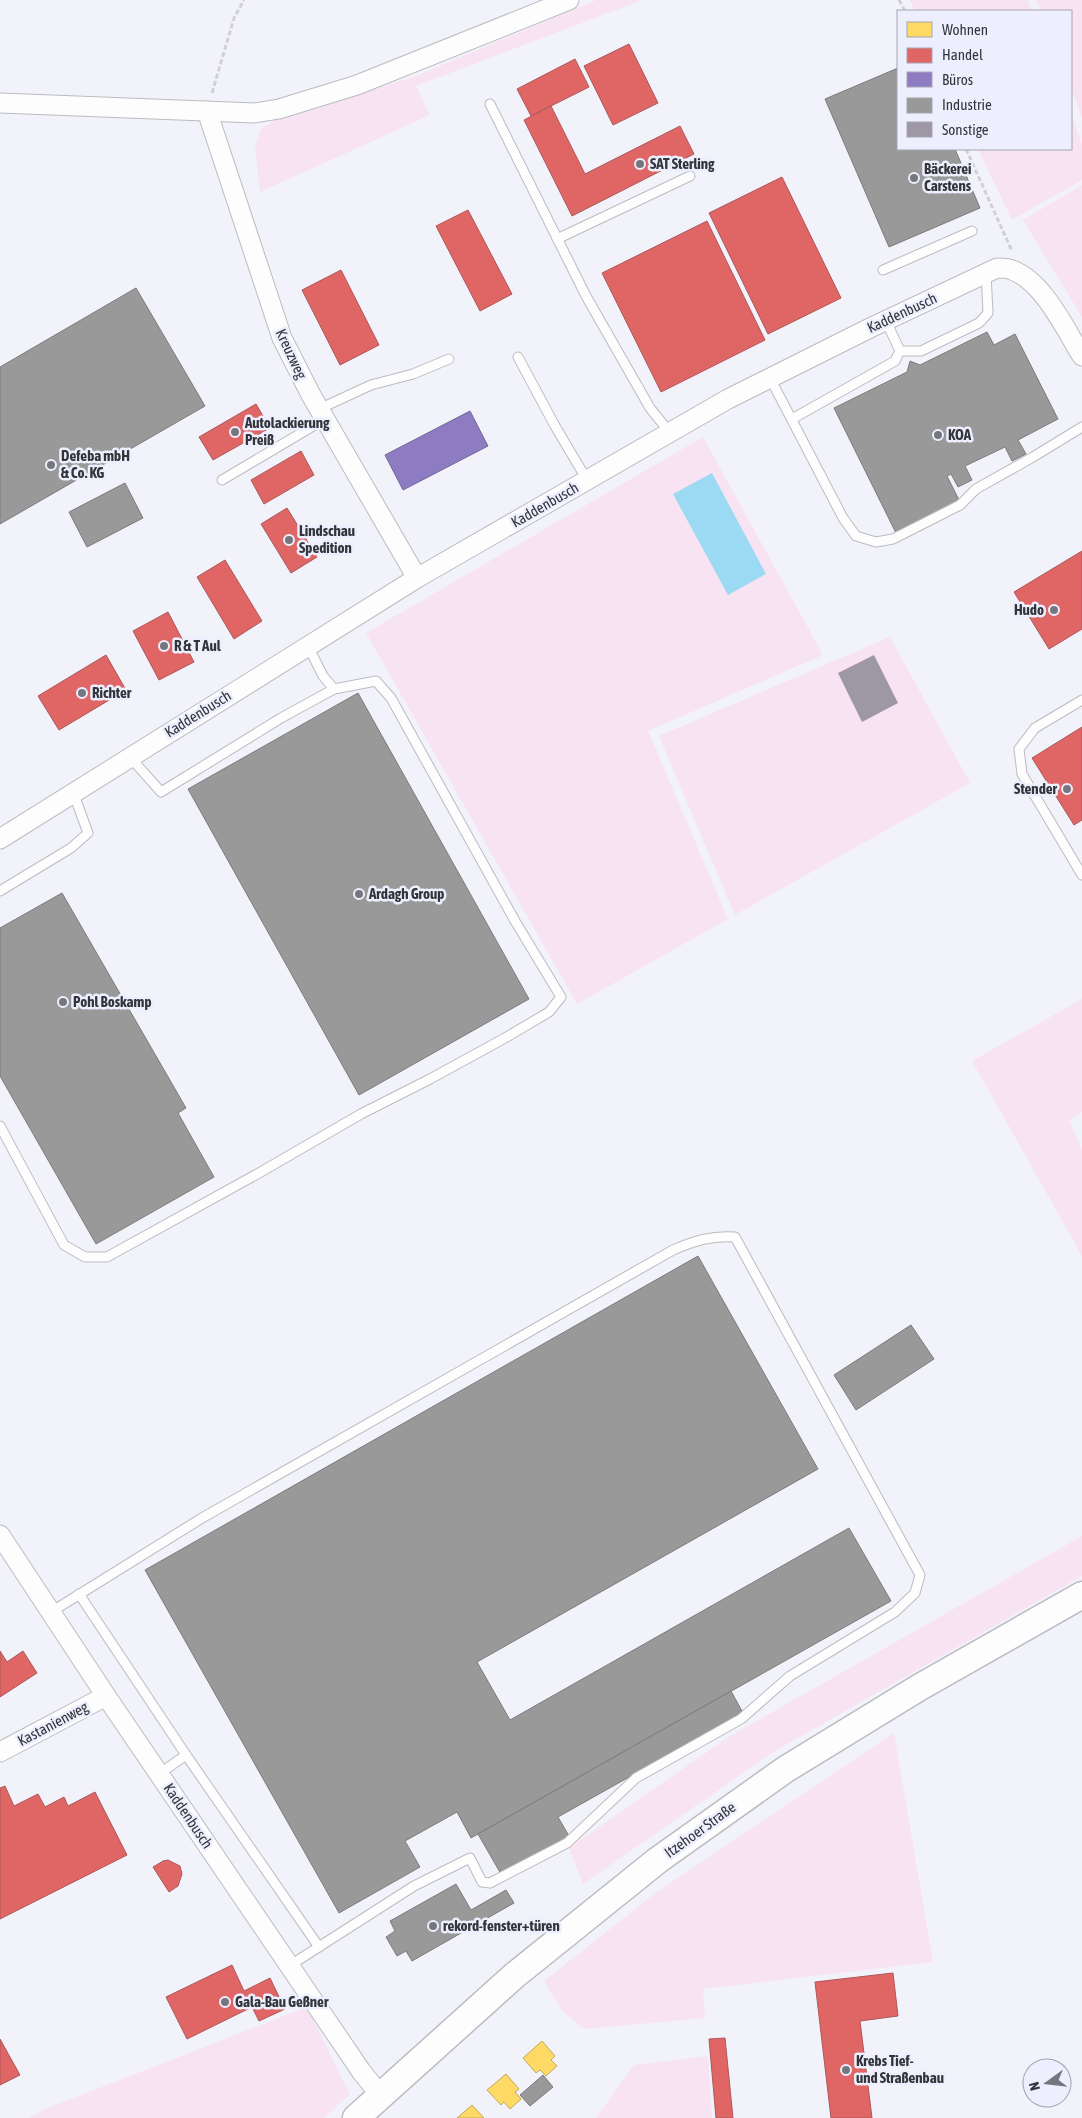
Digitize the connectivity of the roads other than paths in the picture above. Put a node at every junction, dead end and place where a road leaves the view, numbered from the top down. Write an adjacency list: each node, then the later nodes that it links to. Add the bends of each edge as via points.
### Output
1 (569, 0): 4 (street, via 357,85 279,110 255,113)
2 (0, 103): 4 (street)
3 (490, 104): 7 (lane)
4 (207, 111): 16 (street, Kreuzweg, via 282,338)
5 (690, 176): 7 (lane)
6 (972, 230): 8 (lane)
7 (557, 239): 19 (lane, via 650,408)
8 (883, 270)
9 (986, 273): 10 (street, Kaddenbusch); 11 (lane, via 988,313 978,323 921,351); 13 (street, Kaddenbusch, via 997,268 1010,268 1035,285)
10 (886, 320): 11 (lane); 15 (street, Kaddenbusch)
11 (900, 351): 17 (lane, via 895,360)
12 (518, 356): 21 (lane)
13 (1082, 356)
14 (449, 359): 16 (lane, via 413,374 371,385)
15 (770, 378): 17 (lane); 19 (street, Kaddenbusch)
16 (322, 414): 20 (lane); 22 (street, Kreuzweg)
17 (792, 419): 18 (lane, via 843,518 856,536 876,542 893,539 960,505 976,489)
18 (1082, 427)
19 (670, 433): 21 (street, Kaddenbusch)
20 (222, 480)
21 (587, 480): 22 (street, Kaddenbusch)
22 (417, 578): 23 (street, Kaddenbusch)
23 (308, 646): 24 (lane, via 323,676); 26 (street, Kaddenbusch)
24 (334, 689): 26 (lane, via 161,792); 31 (lane, via 376,681 391,698 560,997 549,1012 107,1257 85,1257 64,1245)
25 (1082, 700): 29 (lane, via 1035,728 1019,749 1022,774)
26 (130, 757): 27 (street, Kaddenbusch)
27 (73, 792): 28 (street, Kaddenbusch); 30 (lane, via 88,833 70,848)
28 (0, 839)
29 (1082, 875)
30 (0, 891)
31 (0, 1126)
32 (0, 1535): 35 (street, Kaddenbusch)
33 (79, 1594): 35 (lane); 38 (lane); 40 (lane, via 202,1518 673,1250 697,1240 734,1237 920,1575 915,1593 896,1612 790,1676 741,1719 636,1778 567,1843 490,1883 482,1882 470,1858 414,1886)
34 (1082, 1595): 42 (main road, Itzehoer Straße, via 920,1687 778,1775 658,1860 515,1975)
35 (51, 1612): 36 (street, Kaddenbusch)
36 (106, 1696): 37 (street, Kastanienweg); 39 (street, Kaddenbusch)
37 (0, 1752)
38 (186, 1755): 39 (lane); 40 (lane)
39 (159, 1774): 41 (street, Kaddenbusch)
40 (318, 1947): 41 (lane)
41 (290, 1966): 42 (street, Kaddenbusch)
42 (380, 2095): 43 (main road, Itzehoer Straße)
43 (356, 2118)

